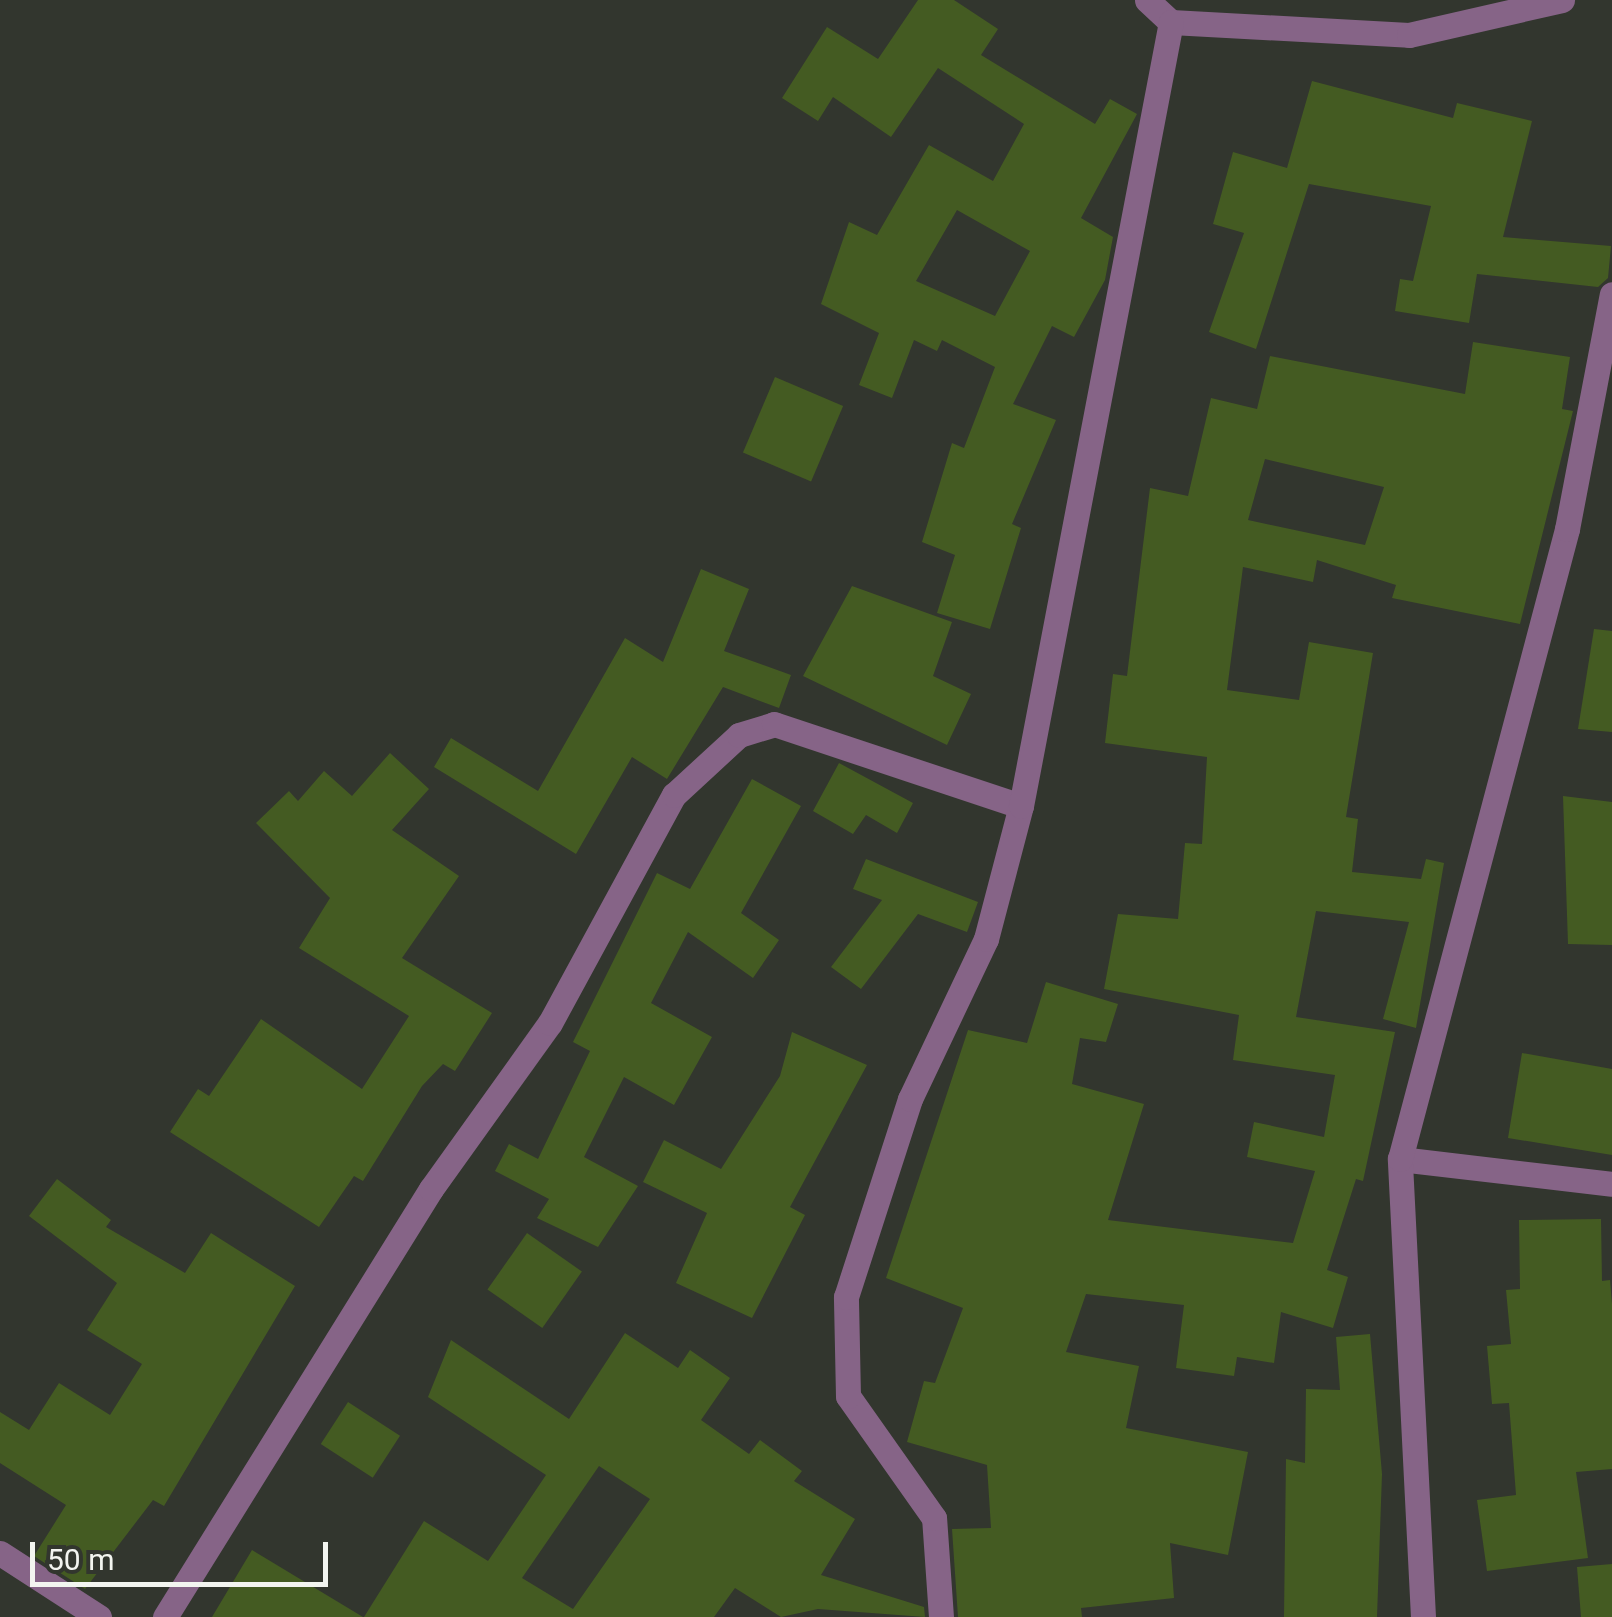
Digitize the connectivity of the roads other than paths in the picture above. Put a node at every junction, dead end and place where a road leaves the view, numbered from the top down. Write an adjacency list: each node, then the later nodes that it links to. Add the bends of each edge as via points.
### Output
1 (1147, 0): 3 (street)
2 (1562, 0): 3 (street, via 1410,35)
3 (1172, 22): 5 (street)
4 (1612, 294): 6 (street, via 1567,529)
5 (1021, 806): 10 (street, via 774,724 740,735 674,795 550,1023 431,1189); 11 (street, via 986,939 910,1099 846,1298 848,1396 934,1518)
6 (1400, 1159): 7 (street); 12 (street)
7 (1612, 1184)
8 (0, 1552): 9 (street)
9 (99, 1617)
10 (165, 1617)
11 (941, 1617)
12 (1424, 1617)

